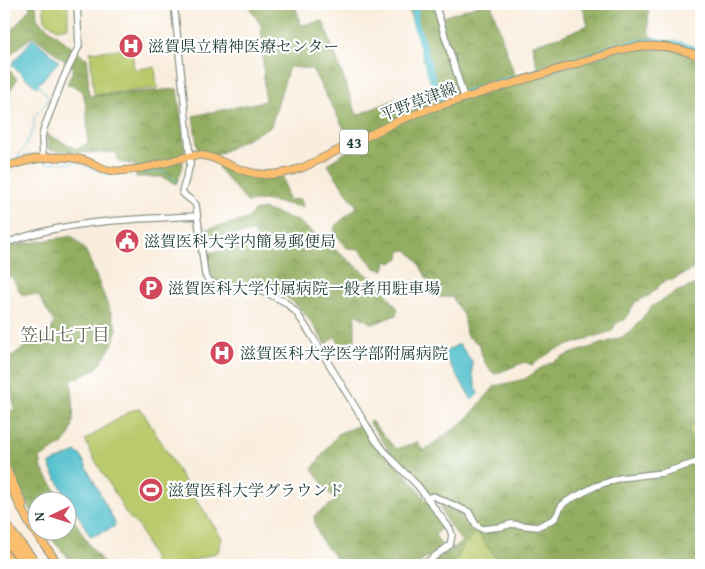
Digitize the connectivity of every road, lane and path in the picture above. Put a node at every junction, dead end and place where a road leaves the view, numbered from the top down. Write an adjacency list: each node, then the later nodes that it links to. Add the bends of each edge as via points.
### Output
1 (77, 4): 7 (street, via 79,46 44,128)
2 (174, 4): 6 (street)
3 (435, 4): 5 (street)
4 (701, 57): 5 (main road, 平野草津線 / 43, via 676,49 633,47)
5 (464, 97): 6 (main road, 平野草津線 / 43, via 398,121 288,173 274,176 250,173 209,156)
6 (190, 157): 7 (main road, 平野草津線 / 43, via 117,171 75,159); 9 (street, via 182,192 194,201)
7 (43, 159): 8 (main road, 平野草津線 / 43)
8 (4, 168)
9 (197, 216): 10 (street, via 80,224); 14 (street, via 203,266 209,281 221,288 246,288 267,293 296,312 376,440)
10 (4, 244)
11 (701, 461): 14 (street, via 662,473 620,478 596,486 567,501 554,519 537,527 511,524 482,529 468,512 432,496)
12 (4, 464): 15 (main road)
13 (4, 475): 23 (main road, via 30,525)
14 (428, 498): 25 (street, via 452,535 450,545)
15 (28, 511)
16 (4, 524): 22 (highway)
17 (4, 539): 21 (highway)
18 (47, 542): 24 (main road)
19 (4, 554): 20 (highway)
20 (14, 565)
21 (28, 565)
22 (36, 565)
23 (59, 565)
24 (64, 565)
25 (423, 565)

